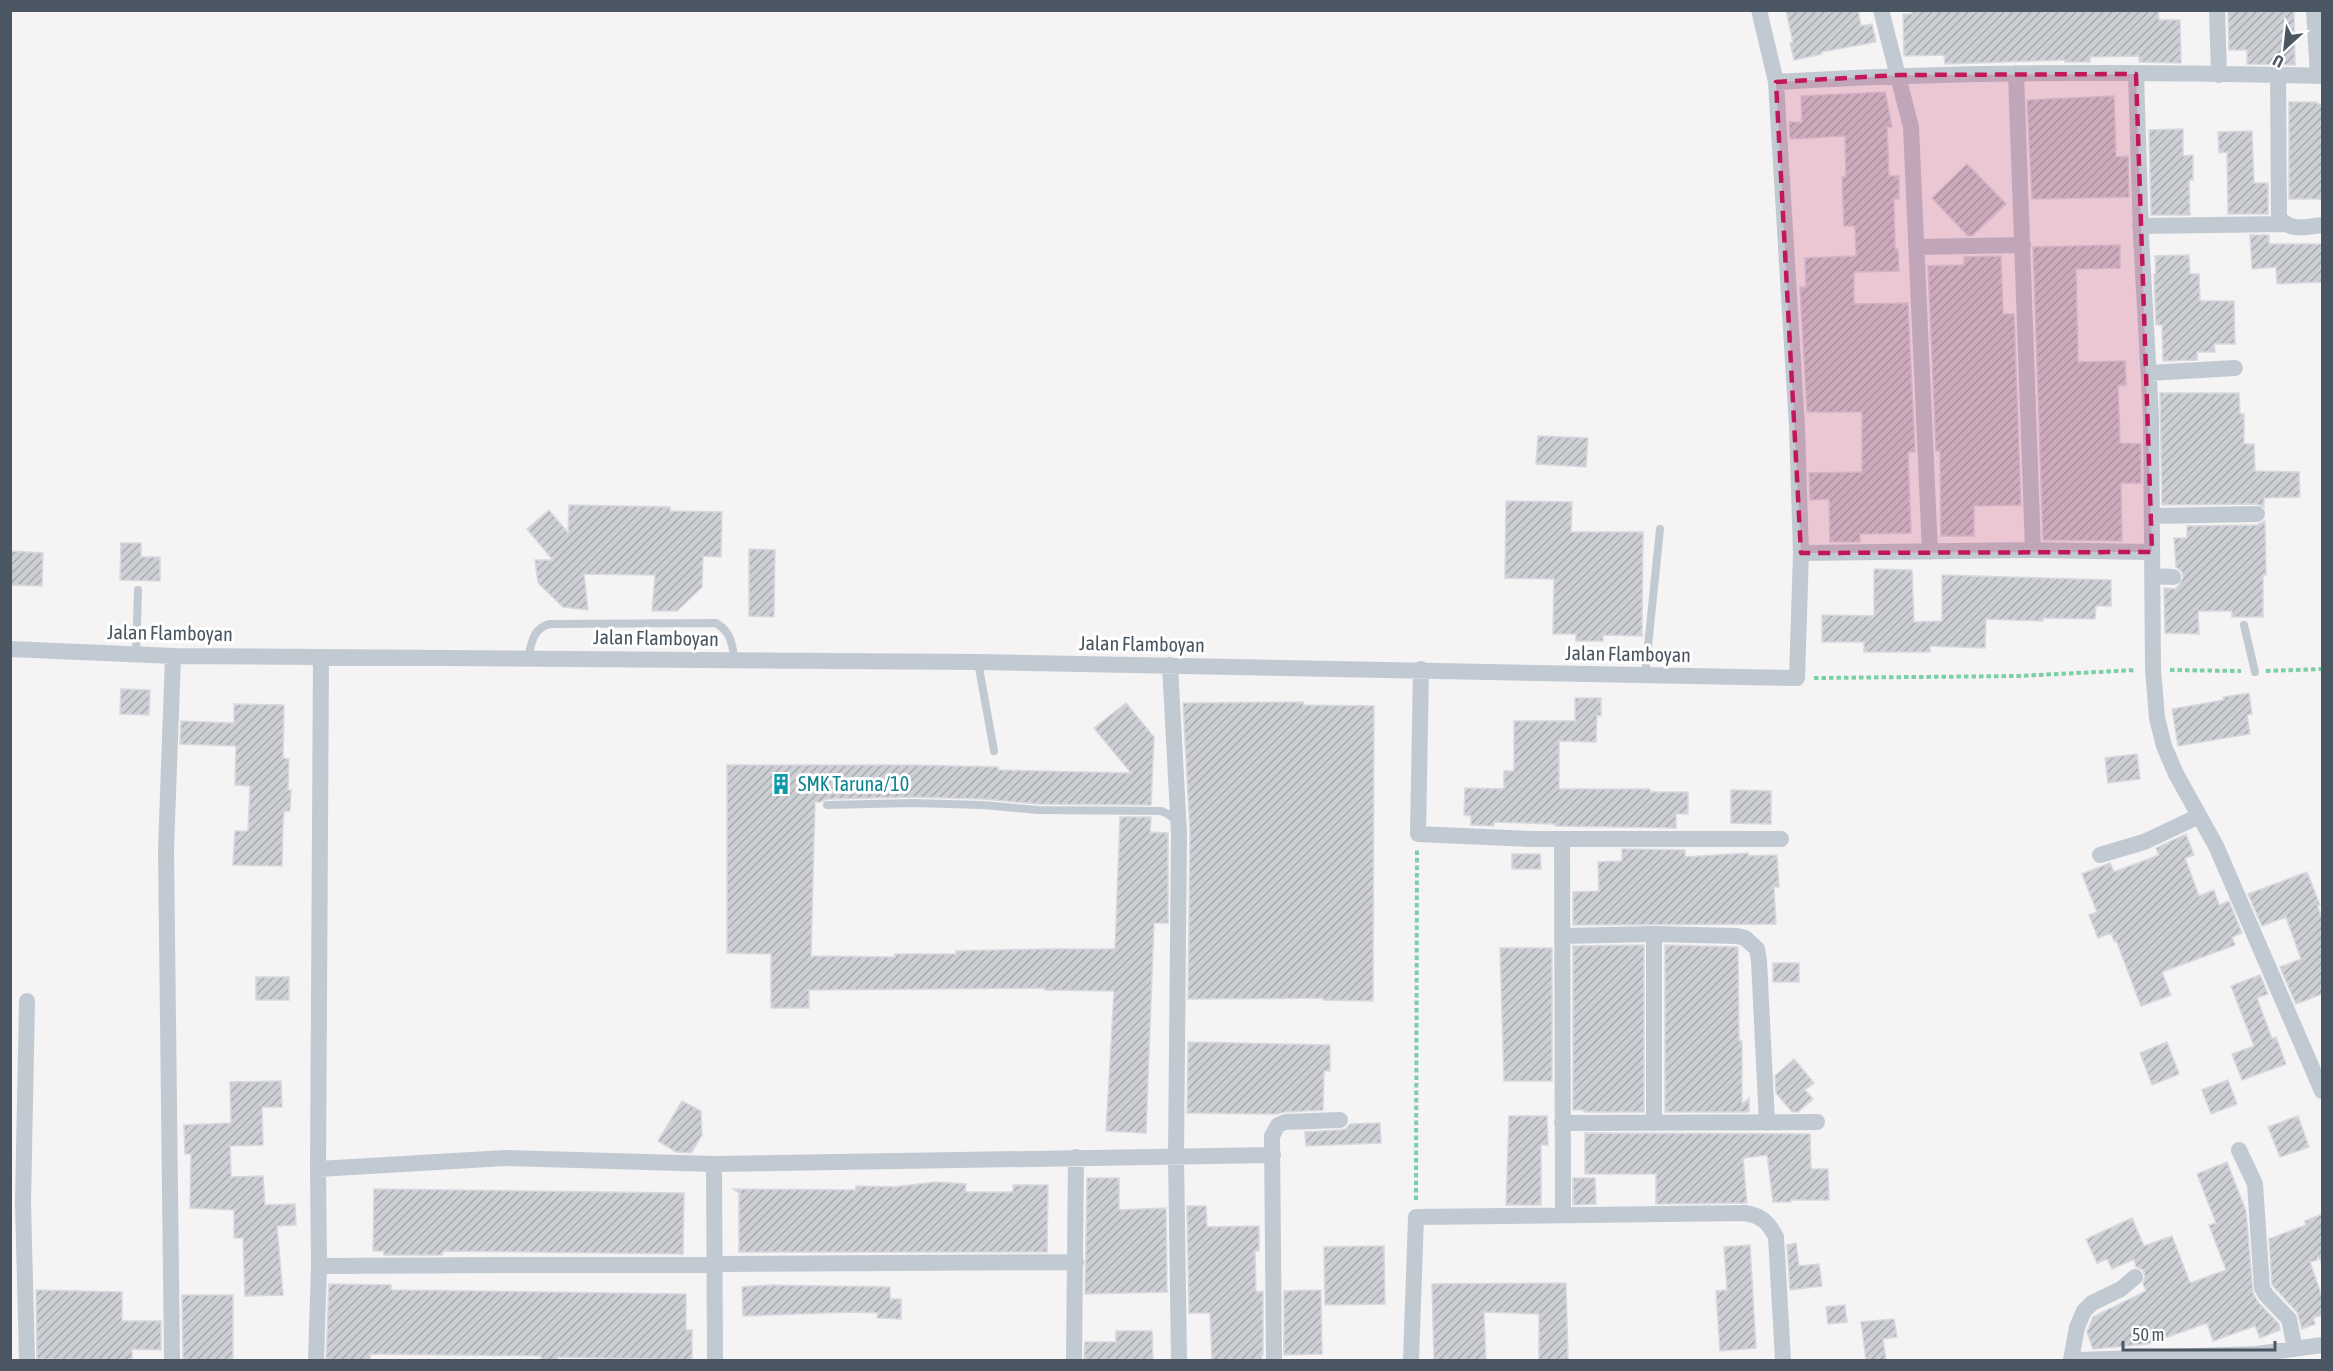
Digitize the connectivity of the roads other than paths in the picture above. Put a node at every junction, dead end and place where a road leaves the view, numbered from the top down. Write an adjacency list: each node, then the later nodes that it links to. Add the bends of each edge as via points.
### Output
1 (1759, 10): 11 (street)
2 (1881, 10): 7 (street)
3 (2217, 10): 8 (street)
4 (2314, 10): 10 (street)
5 (2016, 73): 6 (street); 7 (street); 15 (street)
6 (2136, 74): 8 (street); 14 (street)
7 (1899, 75): 11 (street); 16 (street, via 1911,127)
8 (2219, 75): 9 (street)
9 (2278, 75): 10 (street); 12 (street, via 2279,217)
10 (2320, 76)
11 (1776, 82): 25 (street)
12 (2285, 224): 13 (street, via 2295,228); 14 (street)
13 (2322, 225)
14 (2140, 226): 18 (street)
15 (2023, 244): 16 (street); 22 (street)
16 (1916, 247): 23 (street)
17 (2235, 368): 18 (street)
18 (2149, 373): 20 (street)
19 (2257, 514): 20 (street)
20 (2152, 516): 24 (street)
21 (1660, 529): 40 (lane)
22 (2032, 550): 23 (street); 24 (street)
23 (1930, 552): 25 (street)
24 (2152, 552): 26 (street)
25 (1801, 553): 40 (street, Jalan Flamboyan, via 1797,678)
26 (2152, 576): 27 (street); 43 (street, via 2157,718 2164,746)
27 (2173, 577)
28 (138, 590): 31 (lane)
29 (2244, 625): 39 (lane)
30 (10, 649): 31 (street, Jalan Flamboyan)
31 (136, 654): 32 (street, Jalan Flamboyan)
32 (173, 656): 33 (street, Jalan Flamboyan); 72 (street, via 166,849)
33 (321, 657): 34 (street, Jalan Flamboyan); 62 (street)
34 (528, 657): 35 (street, Jalan Flamboyan); 35 (lane, via 533,636 550,624 716,623 730,638)
35 (735, 660): 36 (street, Jalan Flamboyan)
36 (978, 662): 37 (street, Jalan Flamboyan); 41 (lane)
37 (1170, 665): 38 (street, Jalan Flamboyan); 44 (street)
38 (1421, 669): 40 (street, Jalan Flamboyan); 45 (street, via 1418,834)
39 (2255, 672)
40 (1645, 676)
41 (994, 751)
42 (827, 805): 44 (lane, via 913,803 1161,811 1175,819)
43 (2199, 816): 47 (street, via 2144,842); 51 (street, via 2216,846)
44 (1179, 834): 59 (street)
45 (1562, 839): 46 (street); 49 (street)
46 (1781, 839)
47 (2100, 855)
48 (1654, 934): 49 (street); 54 (street); 55 (street, via 1737,936 1757,949)
49 (1562, 936): 56 (street)
50 (27, 1001): 71 (street, via 23,1203)
51 (2322, 1091)
52 (1340, 1120): 58 (street, via 1278,1125 1272,1136)
53 (1817, 1122): 55 (street)
54 (1654, 1123): 55 (street); 56 (street)
55 (1767, 1123)
56 (1562, 1124): 63 (street)
57 (2239, 1150): 69 (street, via 2255,1184 2262,1288 2289,1319)
58 (1273, 1155): 59 (street); 77 (street)
59 (1176, 1156): 60 (street); 76 (street)
60 (1076, 1157): 61 (street); 64 (street)
61 (714, 1164): 62 (street, via 505,1158); 65 (street)
62 (318, 1169): 66 (street)
63 (1563, 1215): 78 (street, via 1416,1217); 79 (street, via 1759,1216 1770,1224 1776,1237)
64 (1076, 1262): 65 (street); 75 (street)
65 (714, 1265): 66 (street); 74 (street)
66 (319, 1266): 73 (street)
67 (2135, 1277): 80 (street, via 2084,1311)
68 (2322, 1345): 69 (street)
69 (2295, 1349): 70 (street)
70 (2258, 1357): 81 (street)
71 (27, 1360)
72 (172, 1360)
73 (316, 1360)
74 (715, 1360)
75 (1074, 1360)
76 (1179, 1360)
77 (1274, 1360)
78 (1411, 1360)
79 (1783, 1360)
80 (2071, 1360)
81 (2079, 1360)

